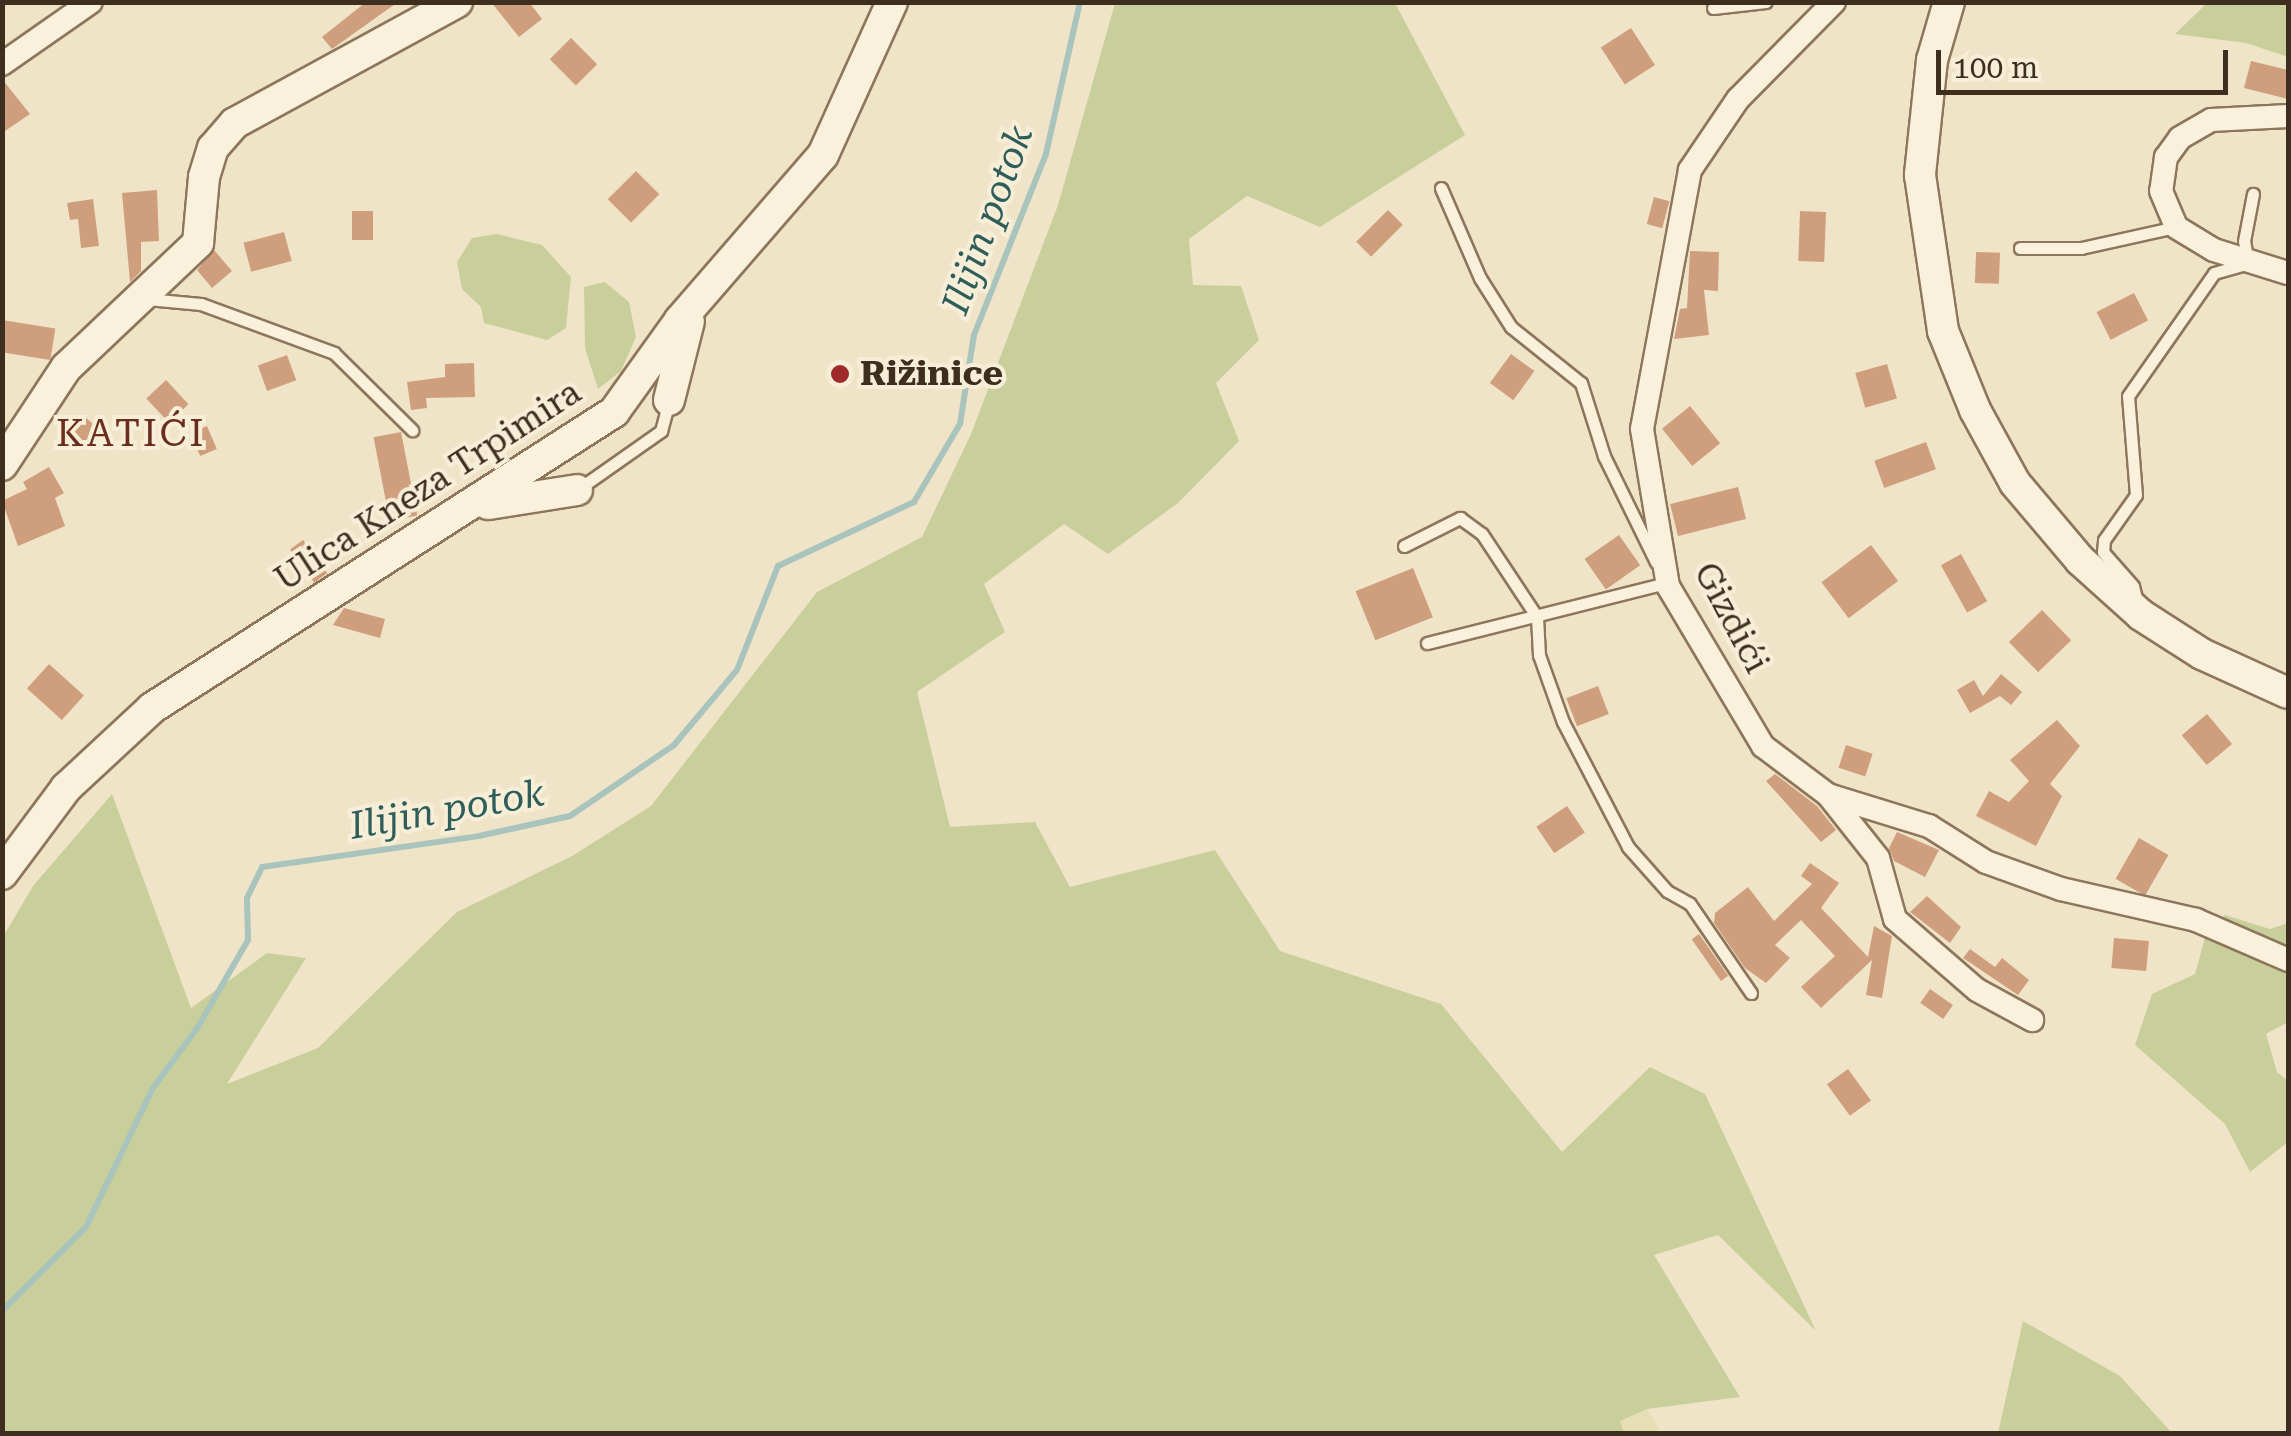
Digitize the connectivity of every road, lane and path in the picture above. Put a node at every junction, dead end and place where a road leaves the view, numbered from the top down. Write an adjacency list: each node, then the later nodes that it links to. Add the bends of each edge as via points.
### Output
1 (91, 2): 8 (street)
2 (457, 2): 16 (main road, via 235,122 213,148 204,177 198,243)
3 (892, 2): 17 (main road, Ulica Kneza Trpimira, via 824,155)
4 (1766, 2): 7 (lane)
5 (1834, 2): 24 (street, Gizdići, via 1738,99 1690,170 1642,429)
6 (1949, 2): 25 (main road, via 1932,60 1920,175 1942,330 2015,483 2080,560)
7 (1713, 8)
8 (2, 64)
9 (2288, 116): 12 (street, via 2211,120 2180,138 2166,157 2161,191)
10 (1441, 188): 24 (lane, via 1480,278 1511,327 1581,383 1604,456)
11 (2253, 194): 14 (lane, via 2245,230)
12 (2176, 227): 13 (lane, via 2082,248); 14 (street)
13 (2020, 248)
14 (2248, 263): 15 (street); 25 (lane, via 2214,273 2128,396 2136,495 2104,540 2103,552 2132,586)
15 (2288, 272)
16 (143, 299): 19 (lane, via 201,304 334,353); 20 (main road, via 66,368)
17 (694, 302): 18 (main road); 22 (main road, Ulica Kneza Trpimira, via 614,412)
18 (669, 400): 21 (lane, via 661,431)
19 (412, 430)
20 (2, 464)
21 (577, 490): 22 (main road)
22 (465, 509): 30 (main road, Ulica Kneza Trpimira, via 152,708 66,788)
23 (1404, 546): 26 (lane, via 1460,518 1482,534)
24 (1668, 586): 26 (lane); 29 (street, Gizdići, via 1763,746)
25 (2142, 616): 28 (main road, via 2202,654)
26 (1537, 617): 27 (lane); 32 (lane, via 1539,655 1563,722 1628,848 1666,891 1690,904)
27 (1427, 643)
28 (2288, 693)
29 (1828, 795): 31 (street, Gizdići, via 1929,826 1986,862 2061,889 2196,920); 33 (street, via 1878,858 1894,920 1977,990)
30 (2, 874)
31 (2288, 960)
32 (1751, 993)
33 (2032, 1020)

